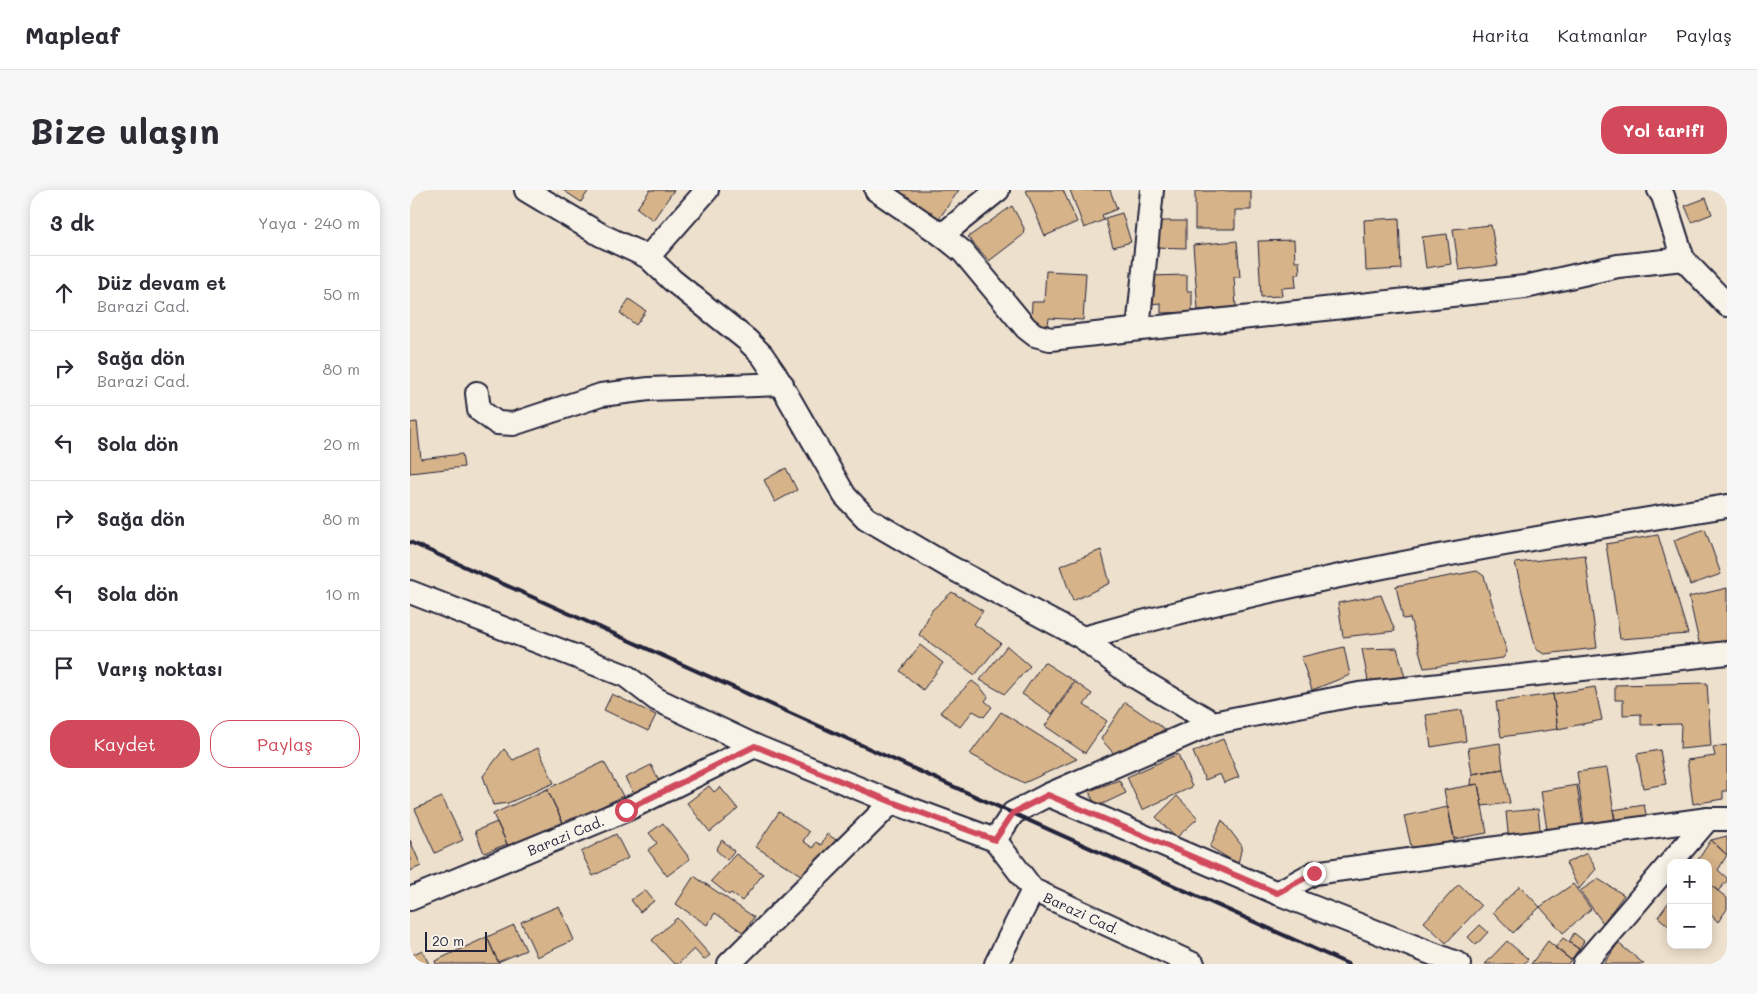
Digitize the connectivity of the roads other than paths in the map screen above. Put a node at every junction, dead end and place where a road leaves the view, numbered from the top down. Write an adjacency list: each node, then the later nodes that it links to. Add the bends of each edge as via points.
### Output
1 (526, 190): 8 (street, via 601,235)
2 (708, 190): 8 (street)
3 (876, 190): 7 (street)
4 (998, 190): 7 (street)
5 (1152, 190): 11 (street)
6 (1666, 192): 9 (street)
7 (942, 235): 11 (street, via 963,252 1021,323 1035,335 1050,339)
8 (648, 257): 12 (street, via 747,340)
9 (1683, 259): 10 (street); 11 (street, via 1618,266 1525,287)
10 (1727, 305)
11 (1138, 329)
12 (782, 384): 13 (street, via 649,389 601,395 513,424 497,423 479,410); 16 (street, via 845,496 866,518)
13 (477, 393)
14 (1727, 506): 16 (street, via 1509,542 1195,607)
15 (410, 592): 19 (street, via 626,676 656,699)
16 (1083, 638): 18 (street, via 1127,672)
17 (1727, 653): 18 (street, via 1359,694)
18 (1213, 723): 20 (street)
19 (755, 746): 21 (street); 26 (street, Barazi Cad., via 626,810)
20 (1048, 795): 23 (street, via 1013,813); 25 (street)
21 (892, 802): 23 (street); 27 (street)
22 (1717, 819): 25 (street, via 1314,873); 31 (street)
23 (995, 840): 24 (street, Barazi Cad.)
24 (1033, 890): 28 (street); 29 (street, Barazi Cad.)
25 (1277, 893): 30 (street)
26 (410, 900)
27 (729, 964)
28 (996, 964)
29 (1193, 964)
30 (1459, 964)
31 (1584, 964)

